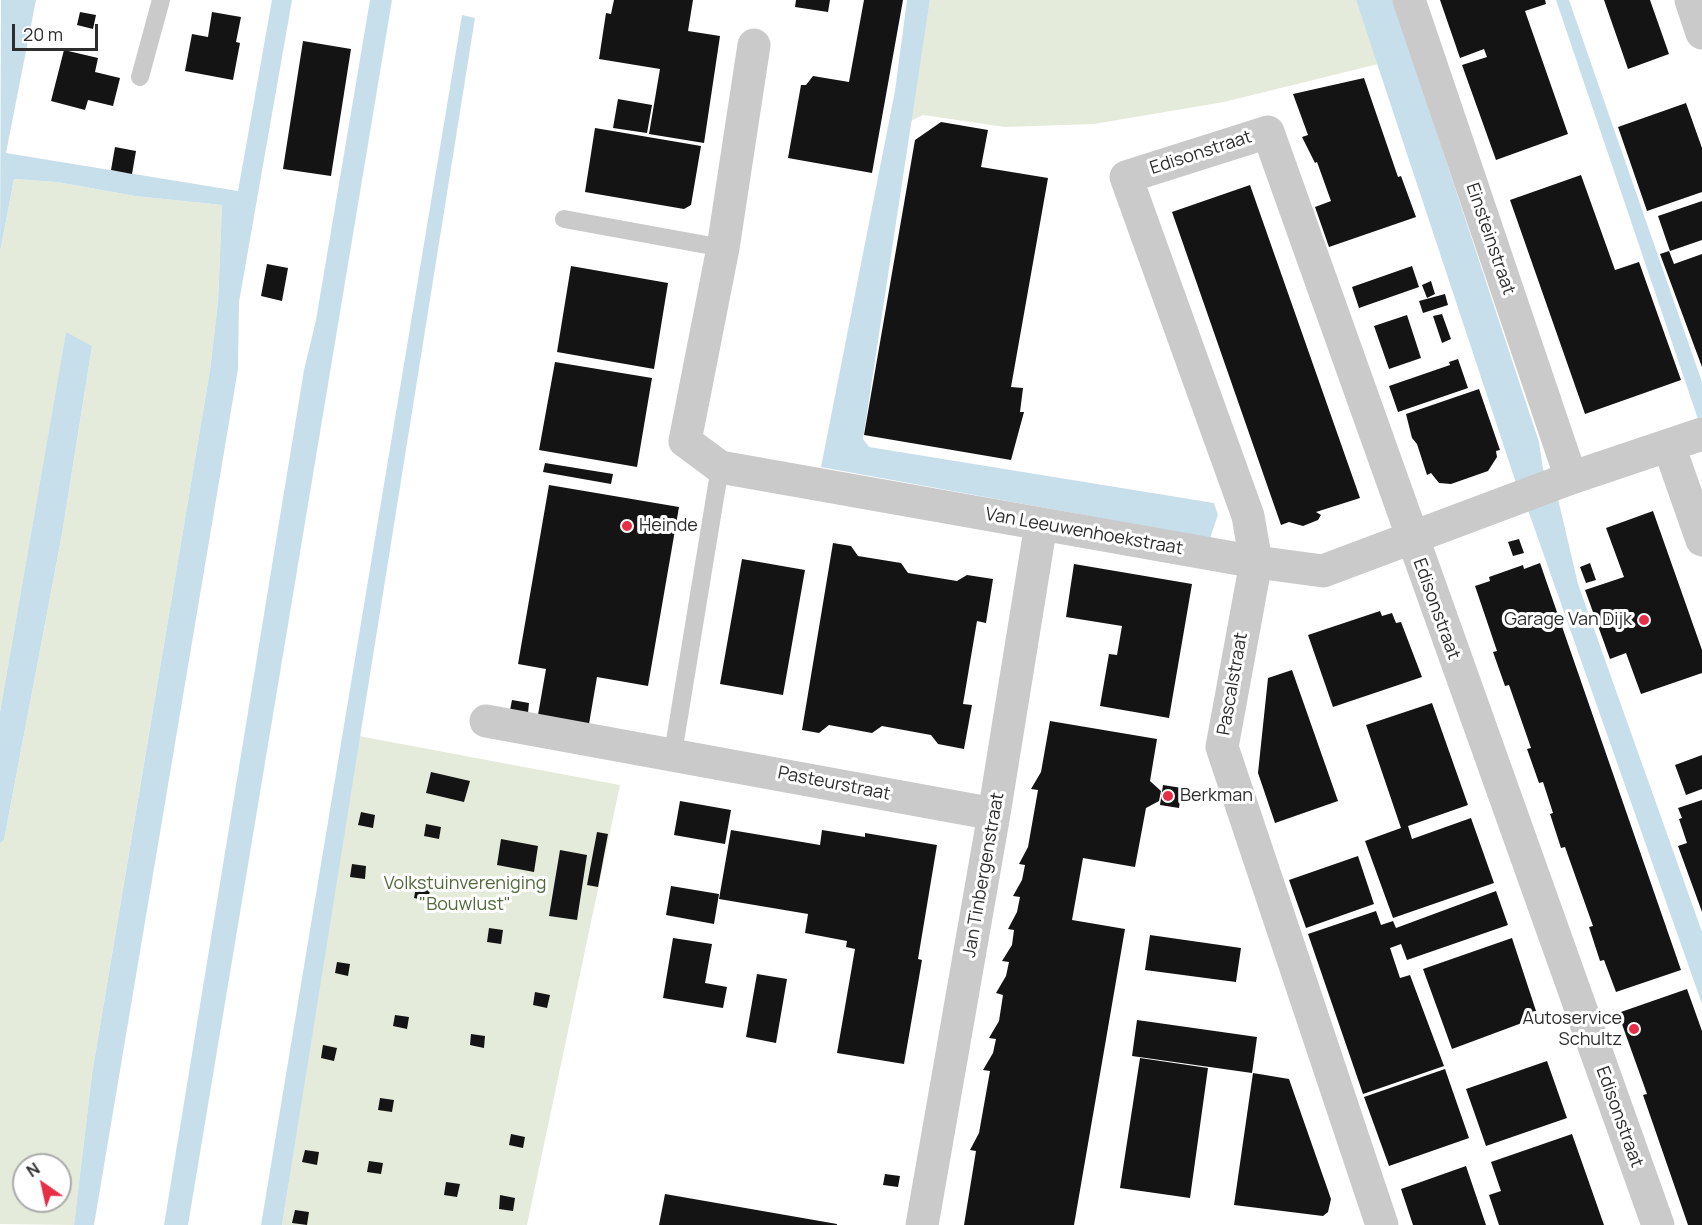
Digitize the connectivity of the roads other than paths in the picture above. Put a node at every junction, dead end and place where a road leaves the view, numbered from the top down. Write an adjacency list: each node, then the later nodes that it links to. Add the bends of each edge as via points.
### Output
1 (161, 0): 6 (lane)
2 (1409, 0): 12 (street, Einsteinstraat)
3 (1691, 0): 4 (street)
4 (1702, 33)
5 (754, 45): 9 (street, Van Leeuwenhoekstraat)
6 (140, 77)
7 (1126, 177): 14 (street, Edisonstraat, via 1268,132); 16 (street, Pascalstraat, via 1248,516)
8 (564, 219): 9 (lane)
9 (723, 248): 11 (street, Van Leeuwenhoekstraat, via 685,441)
10 (1687, 439): 12 (street, Van Leeuwenhoekstraat); 15 (street)
11 (720, 468): 13 (street, Van Leeuwenhoekstraat); 18 (lane)
12 (1563, 481): 14 (street, Van Leeuwenhoekstraat)
13 (1041, 524): 16 (street, Van Leeuwenhoekstraat); 19 (street, Jan Tinbergenstraat)
14 (1411, 538): 16 (street, Van Leeuwenhoekstraat, via 1323,571); 22 (street, Edisonstraat)
15 (1702, 540)
16 (1256, 562): 21 (street, Pascalstraat, via 1222,747)
17 (486, 721): 18 (street, Pasteurstraat)
18 (673, 753): 19 (street, Pasteurstraat)
19 (994, 814): 20 (street, Jan Tinbergenstraat)
20 (922, 1225)
21 (1382, 1225)
22 (1658, 1225)

